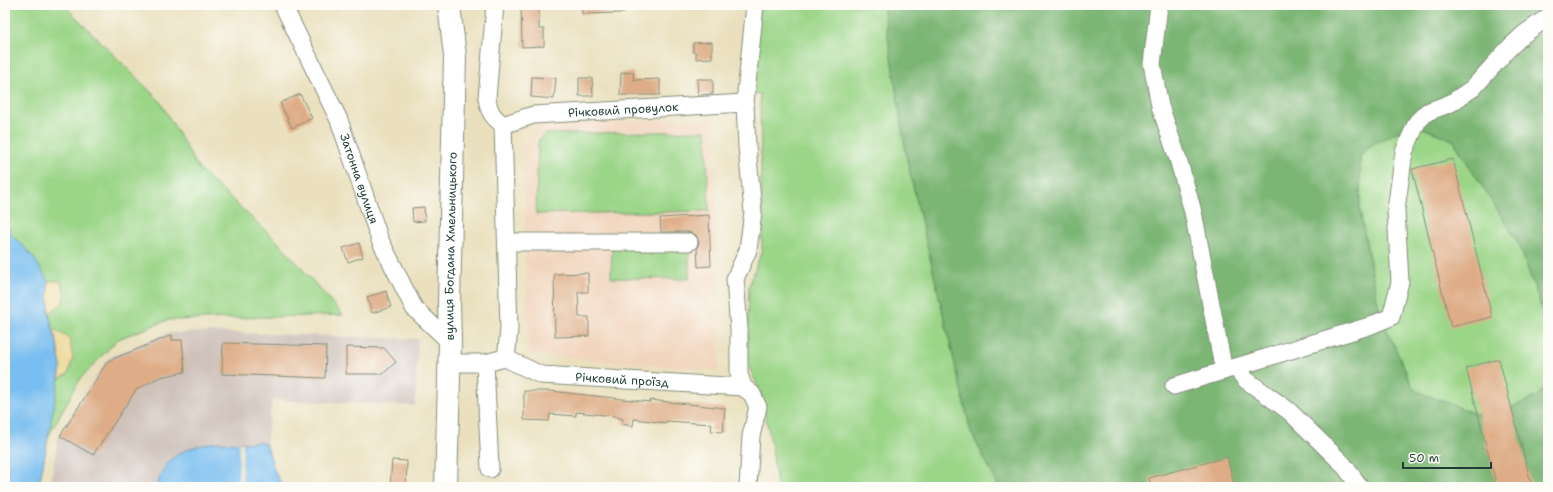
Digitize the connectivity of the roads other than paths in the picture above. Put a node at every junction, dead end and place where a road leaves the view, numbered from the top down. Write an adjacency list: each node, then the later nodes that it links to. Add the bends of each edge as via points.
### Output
1 (283, 5): 11 (street, Затонна вулиця, via 339,120 380,240 414,308)
2 (450, 5): 11 (main road, вулиця Богдана Хмельницького, via 456,56 449,303)
3 (495, 5): 8 (street, via 487,98 489,109)
4 (755, 5): 7 (street)
5 (1159, 5): 14 (street, via 1152,64 1160,106 1193,212)
6 (1548, 17): 14 (street, via 1509,48 1473,88 1451,103 1427,112 1417,122 1404,152 1396,210 1400,282 1391,316 1369,326)
7 (745, 103): 8 (street, Річковий провулок, via 533,115); 16 (street, via 754,212 748,250 735,279 739,374)
8 (503, 125): 9 (street)
9 (508, 242): 10 (street); 12 (street, via 509,329)
10 (689, 242)
11 (450, 353): 13 (street); 18 (main road, вулиця Богдана Хмельницького)
12 (505, 358): 13 (street); 16 (street, Річковий проїзд, via 541,375)
13 (485, 363): 17 (street)
14 (1230, 370): 15 (street); 20 (street, via 1289,411 1343,464)
15 (1174, 386)
16 (743, 387): 19 (street, via 752,394 758,407 751,436)
17 (490, 469)
18 (446, 487)
19 (748, 487)
20 (1360, 487)

